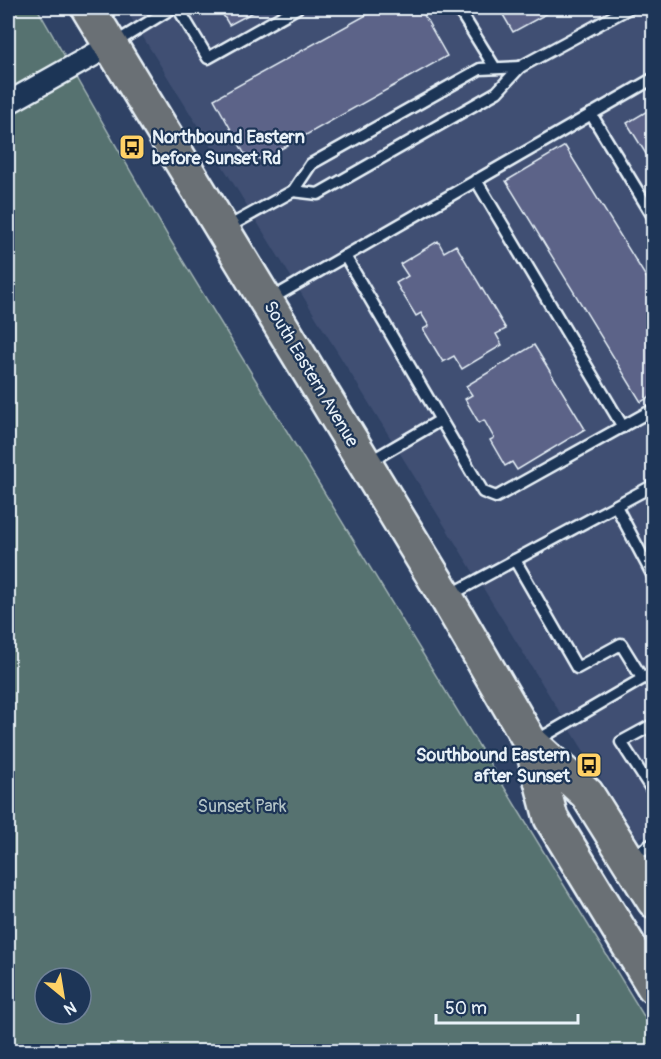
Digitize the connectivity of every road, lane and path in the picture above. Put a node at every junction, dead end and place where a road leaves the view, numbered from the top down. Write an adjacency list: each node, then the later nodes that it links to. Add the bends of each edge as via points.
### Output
1 (88, 8): 7 (main road, South Eastern Avenue)
2 (172, 8): 7 (lane)
3 (178, 8): 4 (lane, via 208,58)
4 (297, 8)
5 (458, 8): 8 (lane)
6 (628, 8): 9 (lane)
7 (111, 45): 11 (street); 16 (main road, South Eastern Avenue)
8 (495, 68): 9 (lane); 14 (lane, via 480,69 311,164)
9 (520, 68): 14 (lane, via 496,92 318,194)
10 (654, 78): 12 (lane)
11 (8, 103)
12 (591, 114): 13 (lane); 15 (lane)
13 (476, 180): 17 (lane); 21 (lane)
14 (292, 191): 16 (lane)
15 (654, 218)
16 (223, 230): 18 (main road, South Eastern Avenue)
17 (345, 256): 18 (lane); 20 (lane)
18 (267, 302): 22 (main road, South Eastern Avenue)
19 (654, 410): 21 (lane)
20 (439, 421): 21 (lane, via 483,492 496,497); 22 (lane)
21 (623, 427)
22 (365, 464): 27 (main road, South Eastern Avenue)
23 (654, 485): 24 (lane)
24 (616, 506): 25 (lane); 26 (lane)
25 (515, 560): 27 (lane); 29 (lane, via 577,668 621,644)
26 (654, 578)
27 (446, 597): 31 (main road, South Eastern Avenue)
28 (654, 672): 29 (lane)
29 (642, 678): 31 (lane)
30 (654, 724): 32 (lane, via 621,742)
31 (531, 743): 33 (main road, South Eastern Avenue, via 587,794); 35 (main road, South Eastern Avenue, via 551,819)
32 (654, 794)
33 (640, 851): 34 (main road, South Eastern Avenue)
34 (654, 901)
35 (654, 987)

